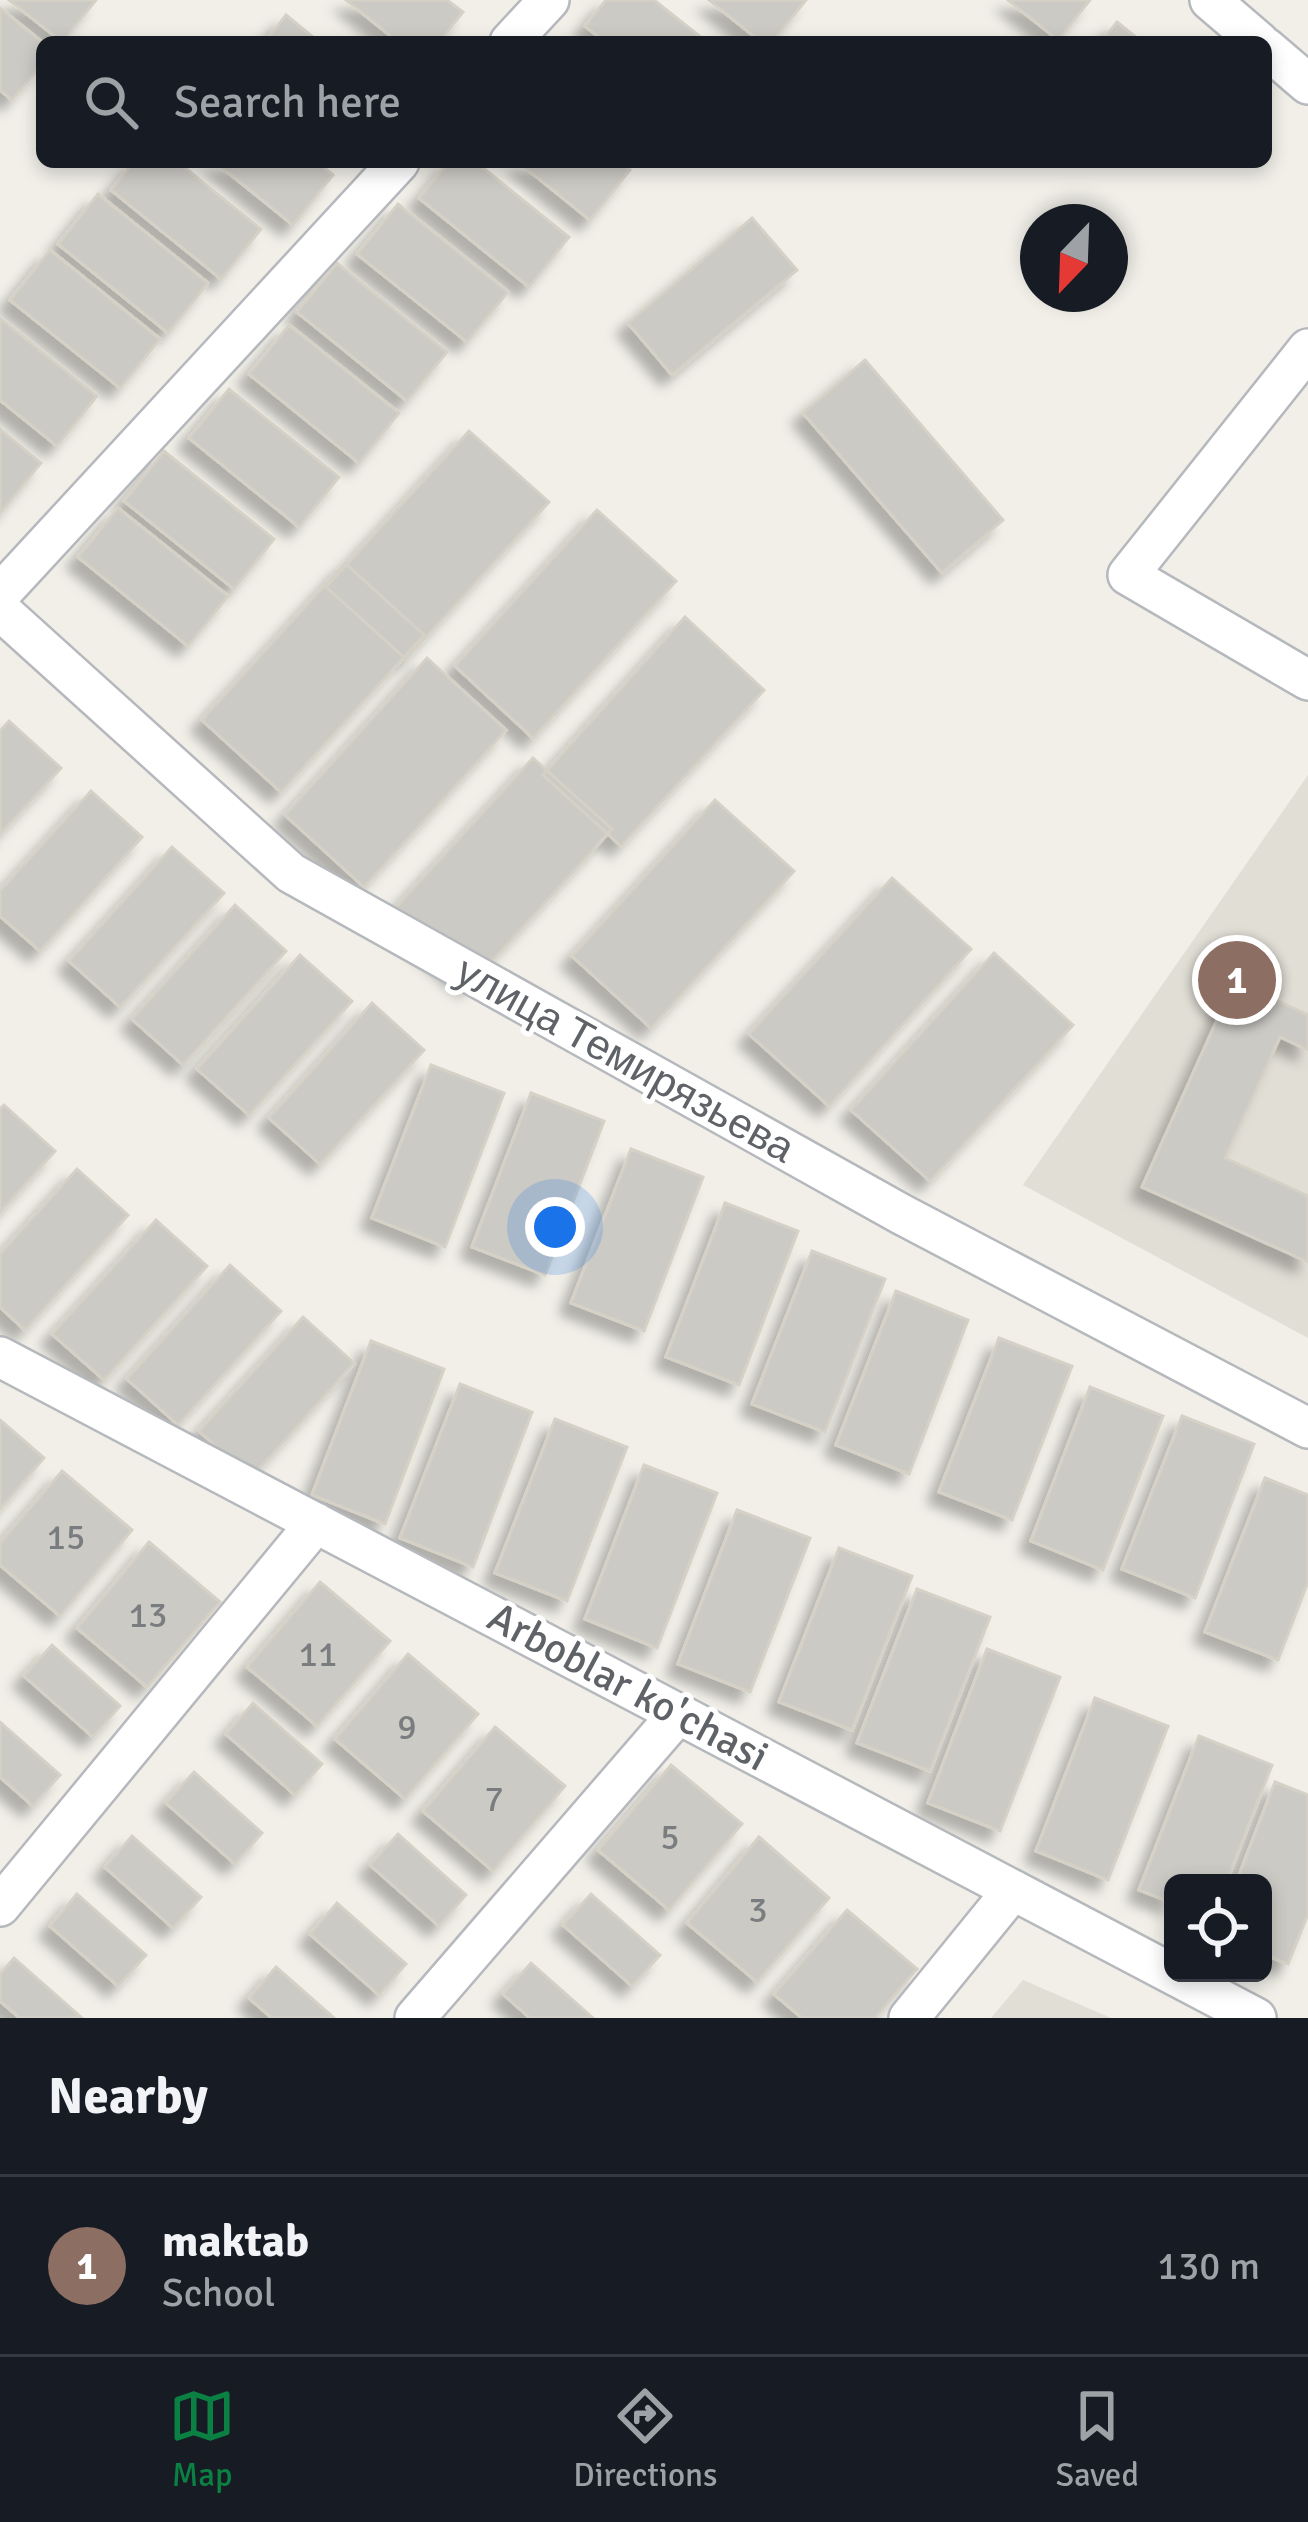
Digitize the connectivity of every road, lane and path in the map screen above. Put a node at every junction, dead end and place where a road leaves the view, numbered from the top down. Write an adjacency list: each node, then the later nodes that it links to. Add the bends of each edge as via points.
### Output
1 (549, 0): 3 (street)
2 (1210, 0): 4 (street)
3 (516, 36)
4 (1252, 36)
5 (1272, 53): 6 (street)
6 (1308, 84)
7 (393, 168): 9 (street)
8 (1308, 349): 11 (street, via 1128,575)
9 (0, 594)
10 (0, 610): 13 (street, улица Темирязьева, via 291,873 901,1214)
11 (1308, 680)
12 (0, 1357): 14 (street, Arboblar ko'chasi)
13 (1308, 1428)
14 (316, 1523): 15 (street, Arboblar ko'chasi); 17 (street)
15 (678, 1714): 16 (street, Arboblar ko'chasi); 18 (street)
16 (1013, 1890): 19 (street); 20 (street, Arboblar ko'chasi)
17 (0, 1906)
18 (415, 2018)
19 (909, 2018)
20 (1256, 2018)

